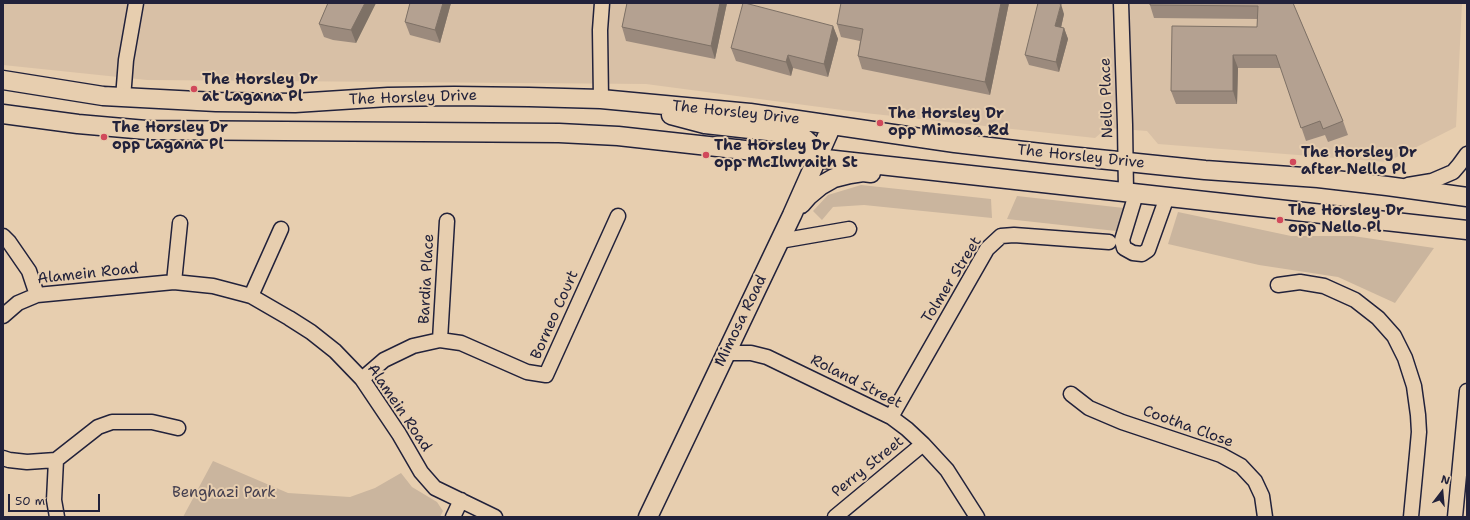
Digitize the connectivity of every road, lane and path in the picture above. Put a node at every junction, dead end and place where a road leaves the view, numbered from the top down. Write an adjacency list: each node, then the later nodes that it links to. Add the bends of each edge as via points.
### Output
1 (136, 3): 5 (street, via 126,60)
2 (602, 3): 6 (street)
3 (1121, 3): 13 (street, Nello Place)
4 (3, 80): 5 (main road, The Horsley Drive)
5 (123, 98): 6 (main road, The Horsley Drive, via 295,103 447,96)
6 (601, 99): 10 (main road, The Horsley Drive, via 750,113); 12 (main road, via 705,124 795,134 814,147)
7 (3, 106): 9 (main road)
8 (3, 114): 9 (main road, The Horsley Drive)
9 (35, 119): 12 (main road, The Horsley Drive, via 146,130 566,133 618,136)
10 (832, 124): 12 (main road, Mimosa Road); 13 (main road, The Horsley Drive, via 956,143)
11 (1467, 154): 15 (street, via 1453,172 1432,181)
12 (818, 158): 14 (main road, The Horsley Drive); 19 (main road, Mimosa Road)
13 (1126, 162): 15 (main road, The Horsley Drive); 16 (street, Nello Place)
14 (978, 176): 16 (main road, The Horsley Drive); 19 (main road, via 912,178 863,172 850,174 834,178 820,186)
15 (1387, 186): 18 (main road, The Horsley Drive)
16 (1131, 193): 17 (main road, The Horsley Drive); 17 (street, Nello Place, via 1122,240 1124,248 1142,254 1148,250)
17 (1167, 197): 25 (main road, The Horsley Drive)
18 (1467, 198)
19 (792, 215): 27 (main road, Mimosa Road)
20 (618, 216): 34 (street, Borneo Court, via 546,375 527,372 461,343)
21 (447, 221): 34 (street, Bardia Place)
22 (180, 223): 29 (street)
23 (281, 229): 32 (street)
24 (849, 229): 27 (street)
25 (1467, 230)
26 (3, 236): 31 (street, via 29,271)
27 (780, 241): 35 (main road, Mimosa Road)
28 (1109, 242): 39 (street, Tolmer Street, via 1014,234 1001,236 987,249)
29 (174, 282): 31 (street, Alamein Road); 32 (street, Alamein Road, via 213,286)
30 (1278, 285): 52 (street, via 1300,282 1324,286 1355,300 1378,318 1394,336 1405,358 1414,386 1418,415)
31 (37, 296): 33 (street, Alamein Road, via 18,303)
32 (250, 296): 36 (street, Alamein Road, via 310,332 335,351)
33 (3, 316)
34 (440, 340): 36 (street, Borneo Court, via 413,346 384,360)
35 (727, 353): 39 (street, Roland Street, via 751,353 767,357); 48 (main road, Mimosa Road)
36 (362, 379): 44 (street, Alamein Road, via 421,472 435,488)
37 (1467, 391): 53 (street)
38 (1071, 394): 51 (street, Cootha Close, via 1089,408 1221,455 1241,466 1255,481 1262,496)
39 (891, 417): 41 (street, Roland Street)
40 (178, 428): 43 (street, via 152,422 112,422 98,427)
41 (923, 444): 49 (street, Perry Street); 50 (street, Roland Street, via 947,470)
42 (3, 458): 43 (street, via 27,462)
43 (56, 460): 45 (street, via 54,500)
44 (461, 500): 46 (street); 47 (street, Alamein Road)
45 (57, 517)
46 (453, 517)
47 (495, 517)
48 (648, 517)
49 (835, 517)
50 (977, 517)
51 (1265, 517)
52 (1411, 517)
53 (1456, 517)

